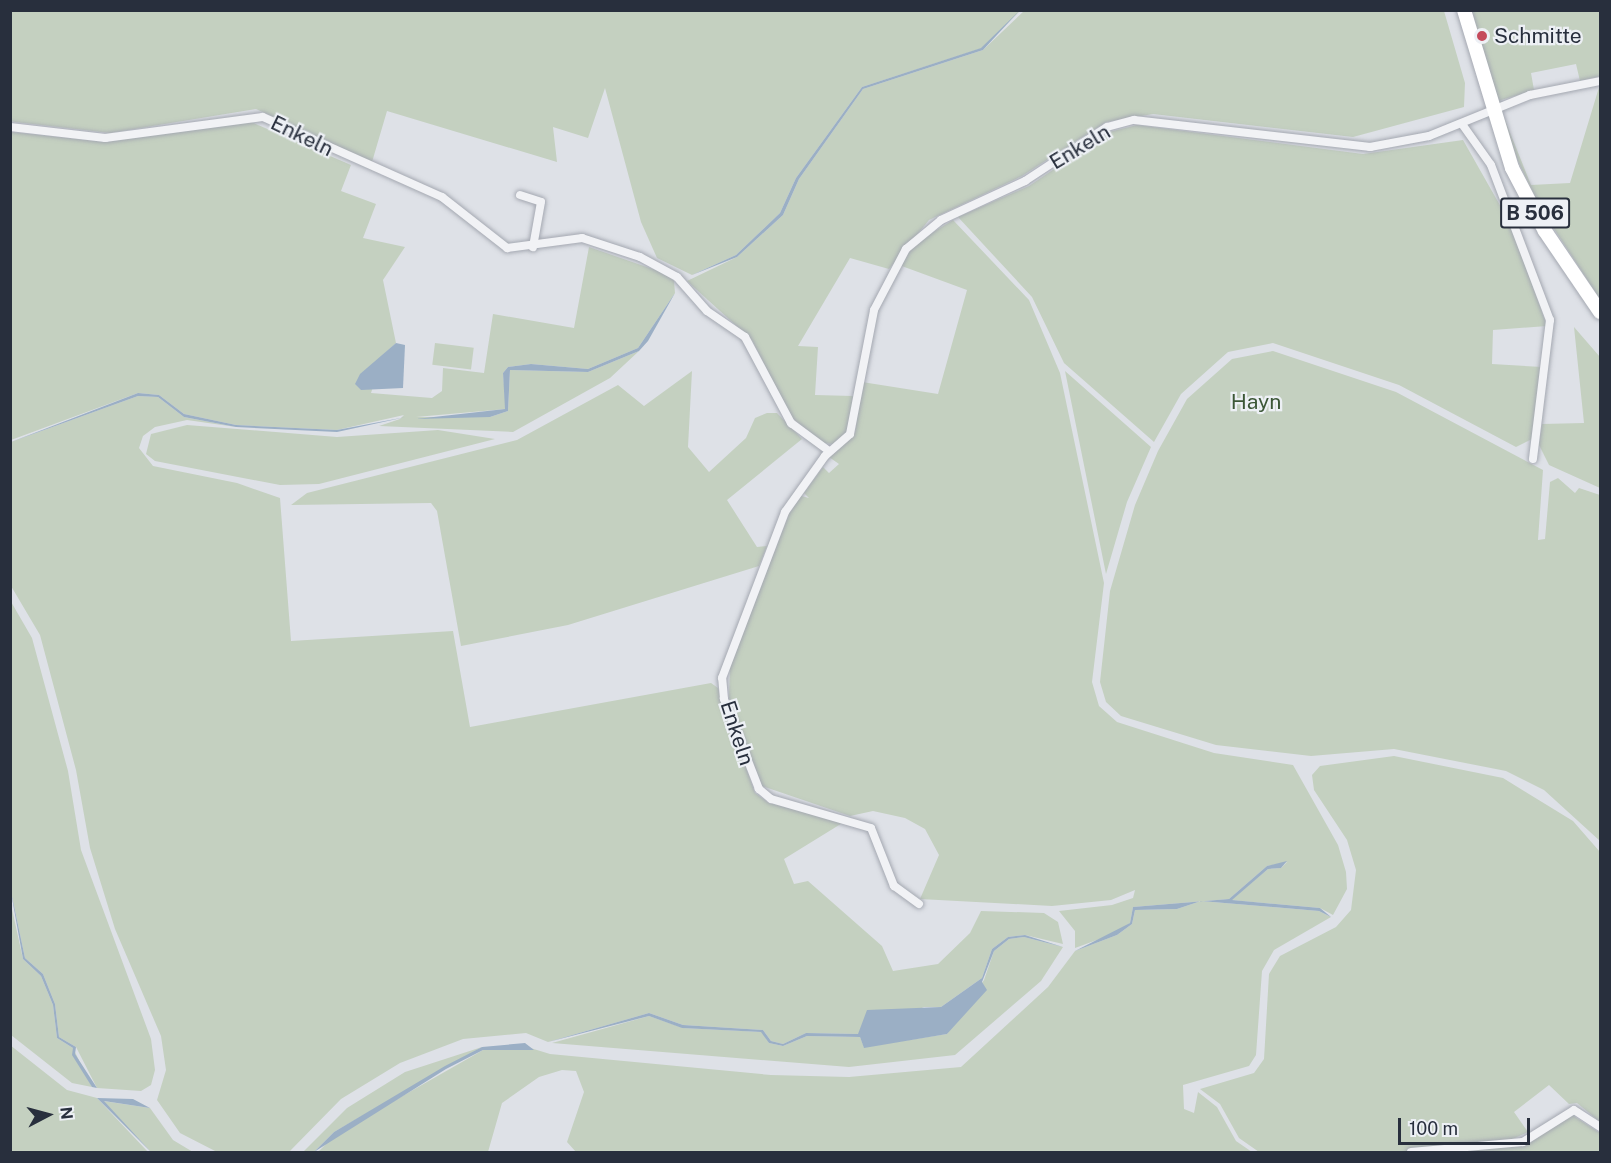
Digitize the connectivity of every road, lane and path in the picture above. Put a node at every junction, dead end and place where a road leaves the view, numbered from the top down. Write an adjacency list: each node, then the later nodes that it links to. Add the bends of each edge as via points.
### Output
1 (1464, 10): 3 (main road, B 506)
2 (1600, 81): 3 (street, Enkeln)
3 (1491, 108): 4 (street, Enkeln); 8 (main road, B 506, via 1532,208)
4 (1462, 124): 9 (street, Enkeln, via 1412,141 1370,147 1157,120 1107,127 1025,181 930,226 906,249 874,310 854,426 846,440); 10 (street, via 1491,165 1550,320)
5 (10, 127): 7 (street, Enkeln, via 105,138 263,117 442,197 504,247)
6 (520, 195): 7 (street, via 541,202)
7 (533, 247): 9 (street, Enkeln, via 582,238 671,272 707,310 749,341 791,423)
8 (1600, 312)
9 (829, 451): 11 (street, Enkeln, via 785,512 725,667 724,699 759,789 771,799 871,828 894,886)
10 (1533, 459)
11 (919, 904)
12 (1600, 1127): 13 (street, via 1574,1110 1523,1142)
13 (1411, 1152)

